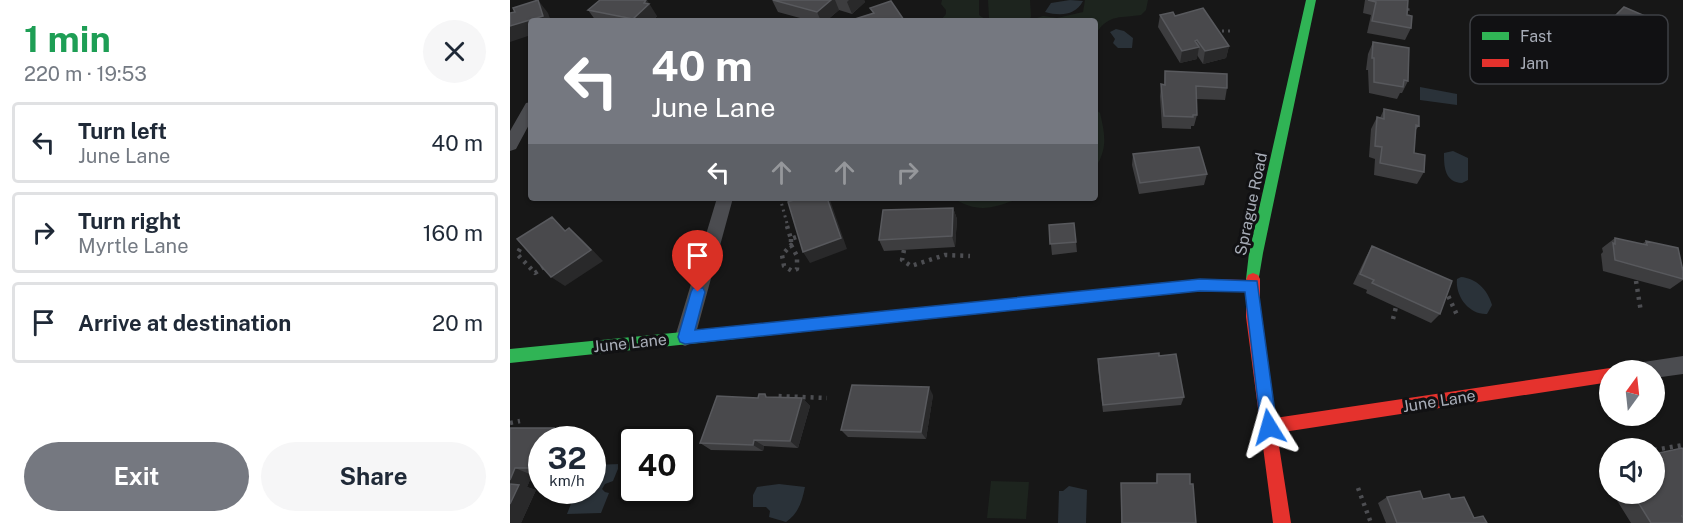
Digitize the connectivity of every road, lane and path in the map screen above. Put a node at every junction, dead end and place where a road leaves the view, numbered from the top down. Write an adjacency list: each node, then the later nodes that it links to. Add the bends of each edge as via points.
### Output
1 (1311, 0): 18 (street, Sprague Road)
2 (1402, 0): 3 (path, via 1408,9)
3 (1408, 19)
4 (1230, 31): 5 (path)
5 (1208, 32)
6 (528, 112): 7 (street)
7 (510, 145)
8 (724, 201): 24 (street)
9 (781, 201): 12 (path)
10 (802, 235): 12 (path)
11 (527, 239): 16 (path, via 517,254 535,273)
12 (791, 239): 13 (path)
13 (791, 245): 13 (path, via 782,255 784,266 792,271 797,269 798,259)
14 (904, 250): 15 (path, via 902,260 910,266 935,257)
15 (970, 256)
16 (546, 266)
17 (1636, 281): 21 (path)
18 (1252, 286): 24 (street, June Lane, via 1200,285); 33 (street, Sprague Road)
19 (1443, 286): 22 (path)
20 (1396, 307): 23 (path)
21 (1641, 312)
22 (1457, 315)
23 (1393, 319)
24 (685, 337): 25 (street, June Lane)
25 (510, 356)
26 (1683, 365): 27 (street)
27 (1665, 367)
28 (1599, 377): 33 (street, June Lane)
29 (827, 398): 30 (path, via 776,396)
30 (774, 402)
31 (520, 421): 32 (path)
32 (510, 423)
33 (1269, 427): 37 (street, Sprague Road)
34 (1683, 445): 35 (path)
35 (1665, 448)
36 (1358, 488): 38 (path)
37 (1282, 523)
38 (1371, 523)

